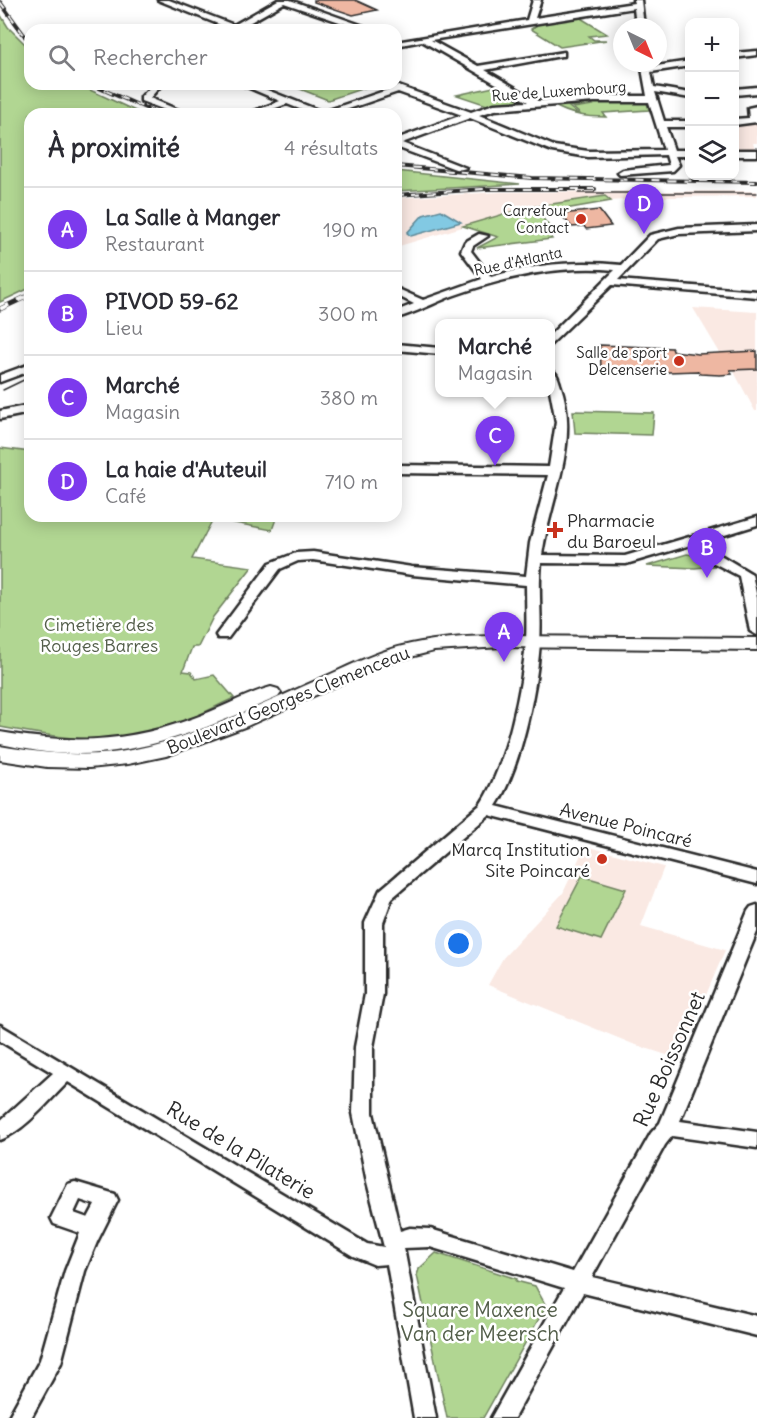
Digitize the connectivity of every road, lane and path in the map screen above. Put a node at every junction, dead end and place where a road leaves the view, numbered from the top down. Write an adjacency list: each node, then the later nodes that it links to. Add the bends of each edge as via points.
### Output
1 (162, 0): 7 (street)
2 (283, 0): 8 (street); 9 (street)
3 (537, 0): 6 (street)
4 (638, 2): 5 (street); 6 (street)
5 (639, 18)
6 (530, 21): 10 (street)
7 (222, 24)
8 (241, 24)
9 (353, 24)
10 (424, 39): 12 (street); 19 (street)
11 (402, 41): 12 (street)
12 (406, 42): 13 (street)
13 (402, 43)
14 (757, 53): 16 (street)
15 (561, 54): 19 (street)
16 (739, 55)
17 (685, 63): 18 (street)
18 (667, 65)
19 (478, 69): 31 (street)
20 (646, 72): 22 (street)
21 (756, 85): 27 (street)
22 (650, 89): 28 (street); 29 (street)
23 (152, 90): 32 (street, via 143,98)
24 (261, 90): 30 (street)
25 (395, 90): 35 (street)
26 (401, 90): 37 (street)
27 (739, 92)
28 (685, 95)
29 (651, 99): 31 (street, Rue de Luxembourg); 39 (street)
30 (288, 102): 33 (street); 34 (street)
31 (536, 103): 37 (street, Rue de Luxembourg, via 494,107)
32 (167, 108)
33 (270, 108)
34 (304, 108)
35 (343, 108)
36 (757, 109): 38 (street, via 751,110 754,120)
37 (469, 115): 41 (street, Rue de Luxembourg); 43 (street, via 548,147 571,152)
38 (739, 122)
39 (658, 124): 40 (street); 43 (street)
40 (685, 124)
41 (402, 141)
42 (402, 145): 47 (street)
43 (668, 153): 44 (street); 48 (street, via 674,165 670,169)
44 (685, 153)
45 (739, 153): 46 (street)
46 (757, 153)
47 (461, 168)
48 (623, 173)
49 (757, 228): 51 (street, via 667,233 651,239)
50 (483, 236): 52 (street, via 466,251)
51 (622, 268): 52 (street, Rue d'Atlanta, via 559,266); 53 (street)
52 (489, 281): 56 (street, Rue d'Atlanta)
53 (609, 282): 55 (street); 58 (street)
54 (402, 294): 56 (street)
55 (757, 294)
56 (423, 304): 57 (street, Rue d'Atlanta)
57 (402, 313)
58 (555, 337)
59 (402, 348): 60 (street)
60 (435, 351)
61 (24, 369): 62 (street)
62 (0, 379)
63 (555, 387): 67 (street, via 562,420)
64 (24, 410): 65 (street)
65 (0, 415)
66 (402, 469): 67 (street)
67 (554, 471): 70 (street)
68 (757, 521): 69 (street)
69 (698, 540): 70 (street, via 626,560); 72 (street, via 717,559 745,574)
70 (534, 559): 71 (street)
71 (531, 581): 73 (street, via 296,557 274,566); 74 (street)
72 (757, 631): 74 (main road, Boulevard Georges Clemenceau)
73 (223, 635)
74 (533, 635): 75 (main road, Boulevard Georges Clemenceau); 76 (main road, Boulevard Georges Clemenceau, via 450,630 394,641 198,724 140,743 73,748); 77 (main road, Boulevard Georges Clemenceau, via 449,643 398,653 205,737 140,756 77,763); 78 (street, via 506,770 494,800)
75 (757, 644)
76 (0, 738)
77 (0, 753)
78 (486, 809): 79 (street, Avenue Poincaré); 87 (street, via 392,888 374,923 374,994 364,1047 363,1113)
79 (757, 878)
80 (757, 911): 83 (street, Rue Boissonnet)
81 (0, 1032): 82 (street, Rue de la Pilaterie)
82 (66, 1072): 84 (street); 87 (street, Rue de la Pilaterie, via 360,1250 375,1256)
83 (668, 1127): 85 (street); 88 (street, Rue Boissonnet)
84 (0, 1132)
85 (757, 1140)
86 (93, 1228): 90 (street, via 75,1271 50,1363)
87 (394, 1249): 88 (street, Rue de la Pilaterie, via 410,1237 430,1238); 91 (street)
88 (578, 1283): 89 (street, Rue de la Pilaterie); 92 (street, Rue Boissonnet)
89 (757, 1326)
90 (19, 1418)
91 (425, 1418)
92 (502, 1418)

